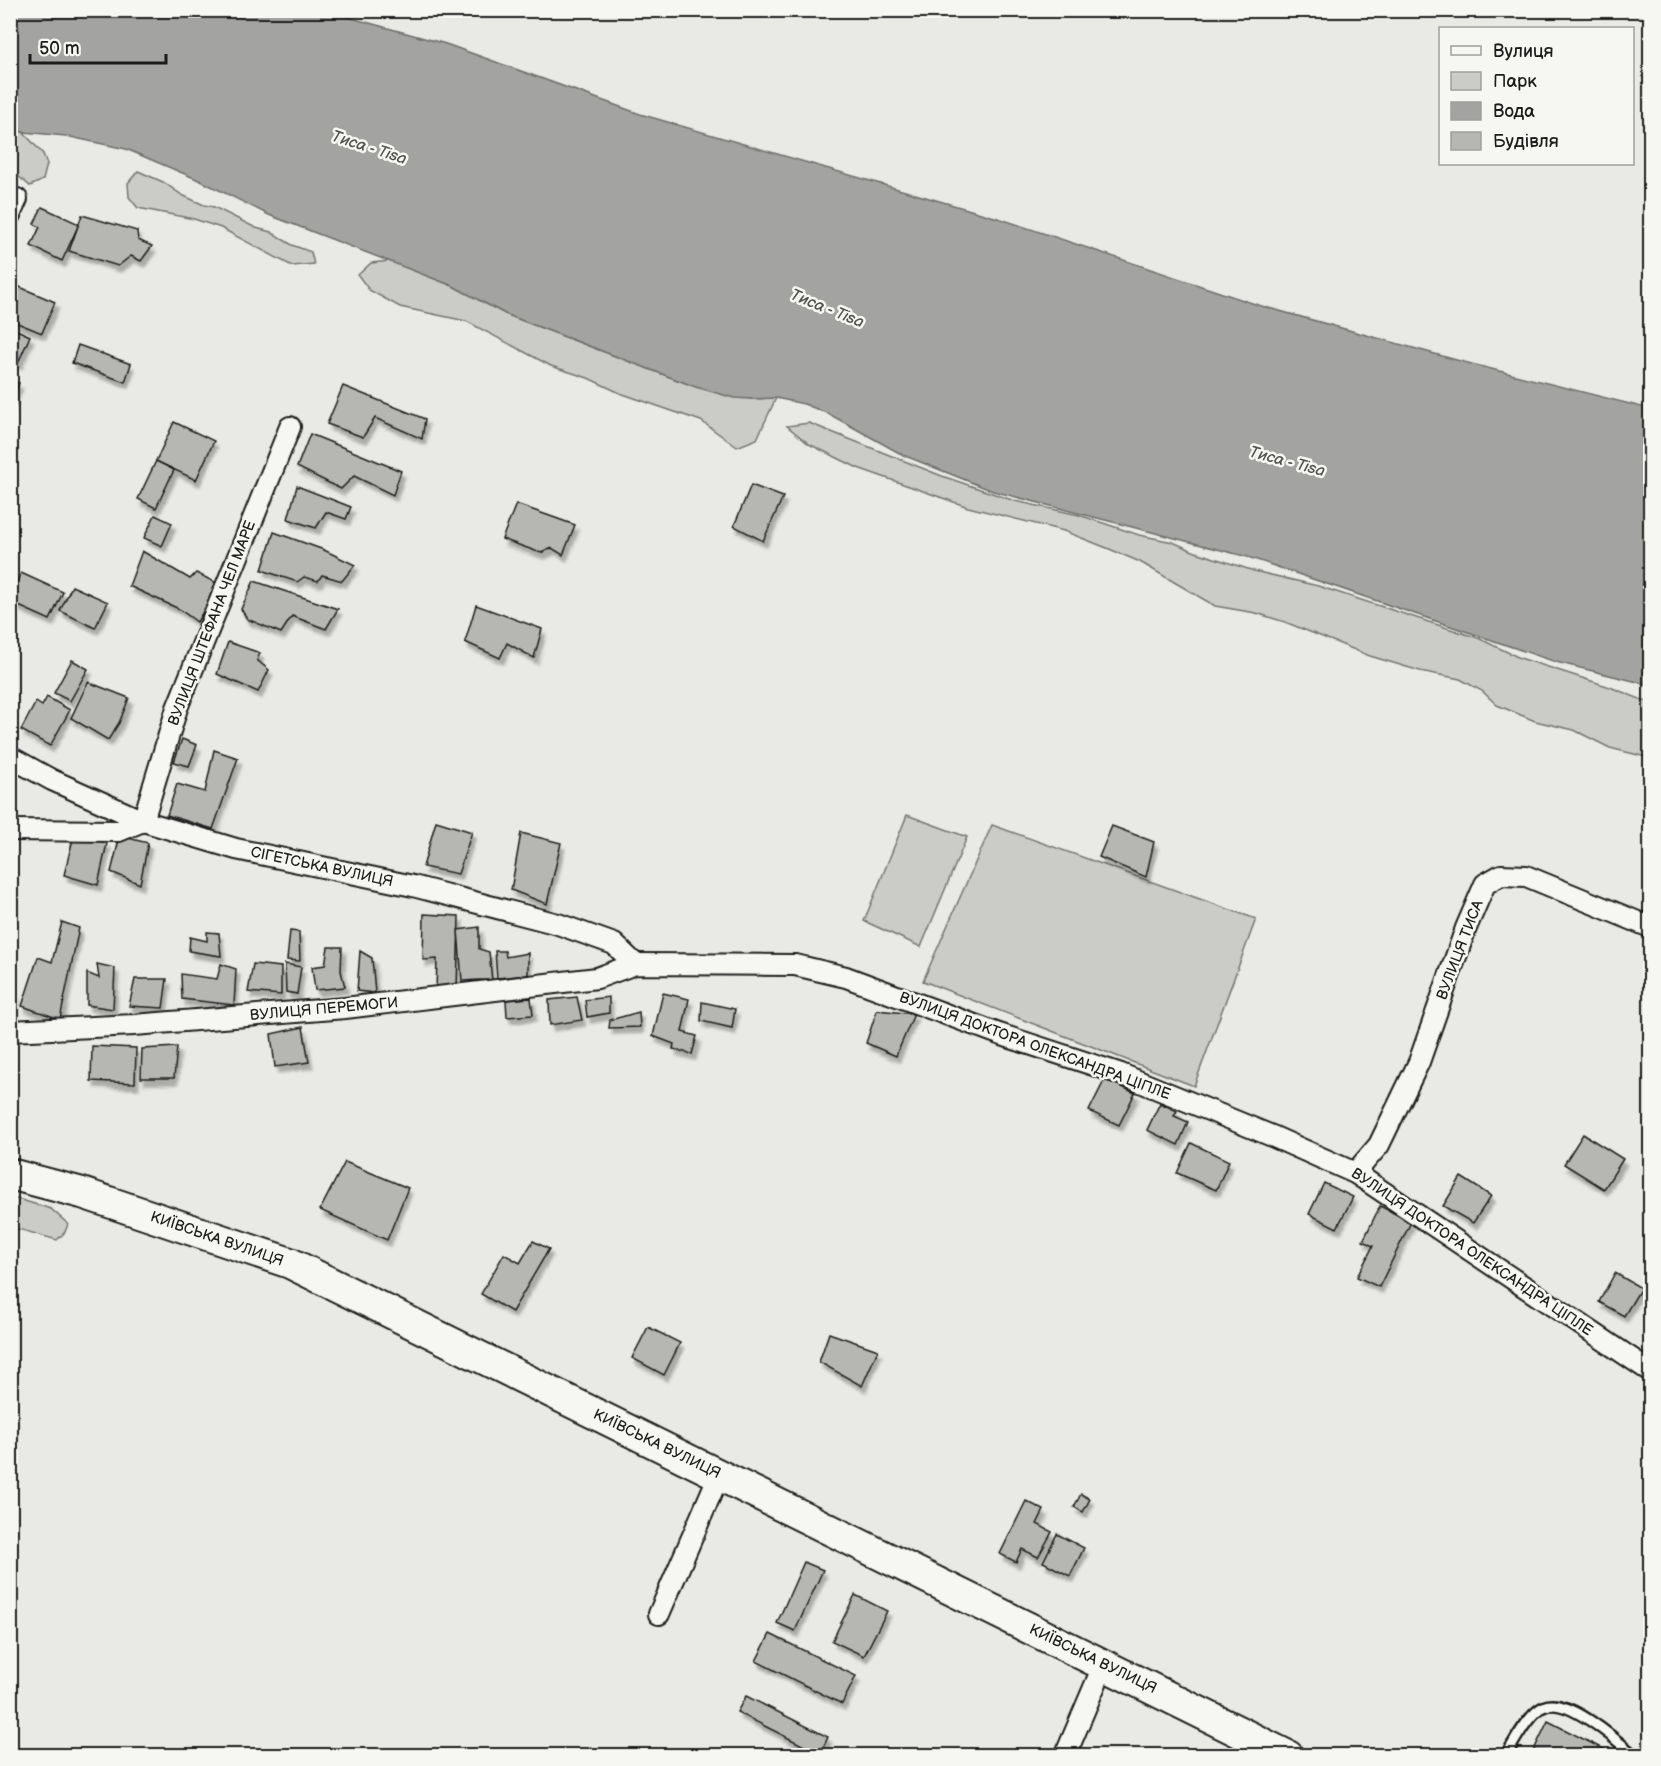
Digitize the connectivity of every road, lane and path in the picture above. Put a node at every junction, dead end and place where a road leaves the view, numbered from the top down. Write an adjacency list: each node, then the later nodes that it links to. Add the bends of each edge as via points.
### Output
1 (290, 427): 3 (street, ВУЛИЦЯ ШТЕФАНА ЧЕЛ МАРЕ, via 177,708)
2 (10, 757): 3 (street, СІГЕТСЬКА ВУЛИЦЯ)
3 (143, 821): 4 (street, via 119,831); 6 (street, СІГЕТСЬКА ВУЛИЦЯ, via 236,849 412,886 558,924 614,944)
4 (10, 830)
5 (1650, 927): 8 (street, ВУЛИЦЯ ТИСА, via 1526,876 1501,875 1485,884 1419,1062 1379,1145)
6 (635, 964): 7 (street, ВУЛИЦЯ ПЕРЕМОГИ, via 597,978 345,1008 134,1025); 8 (street, ВУЛИЦЯ ДОКТОРА ОЛЕКСАНДРА ЦІПЛЕ, via 795,965 846,977 1121,1074)
7 (10, 1030)
8 (1355, 1173): 10 (street, ВУЛИЦЯ ДОКТОРА ОЛЕКСАНДРА ЦІПЛЕ)
9 (10, 1174): 11 (main road, КИЇВСЬКА ВУЛИЦЯ, via 82,1193 290,1263)
10 (1650, 1371)
11 (719, 1475): 12 (street); 13 (main road, КИЇВСЬКА ВУЛИЦЯ)
12 (658, 1614)
13 (1104, 1664): 14 (street); 15 (main road, КИЇВСЬКА ВУЛИЦЯ)
14 (1065, 1755)
15 (1287, 1755)
16 (1506, 1755): 17 (lane, via 1543,1707 1560,1705 1604,1729)
17 (1635, 1755)

